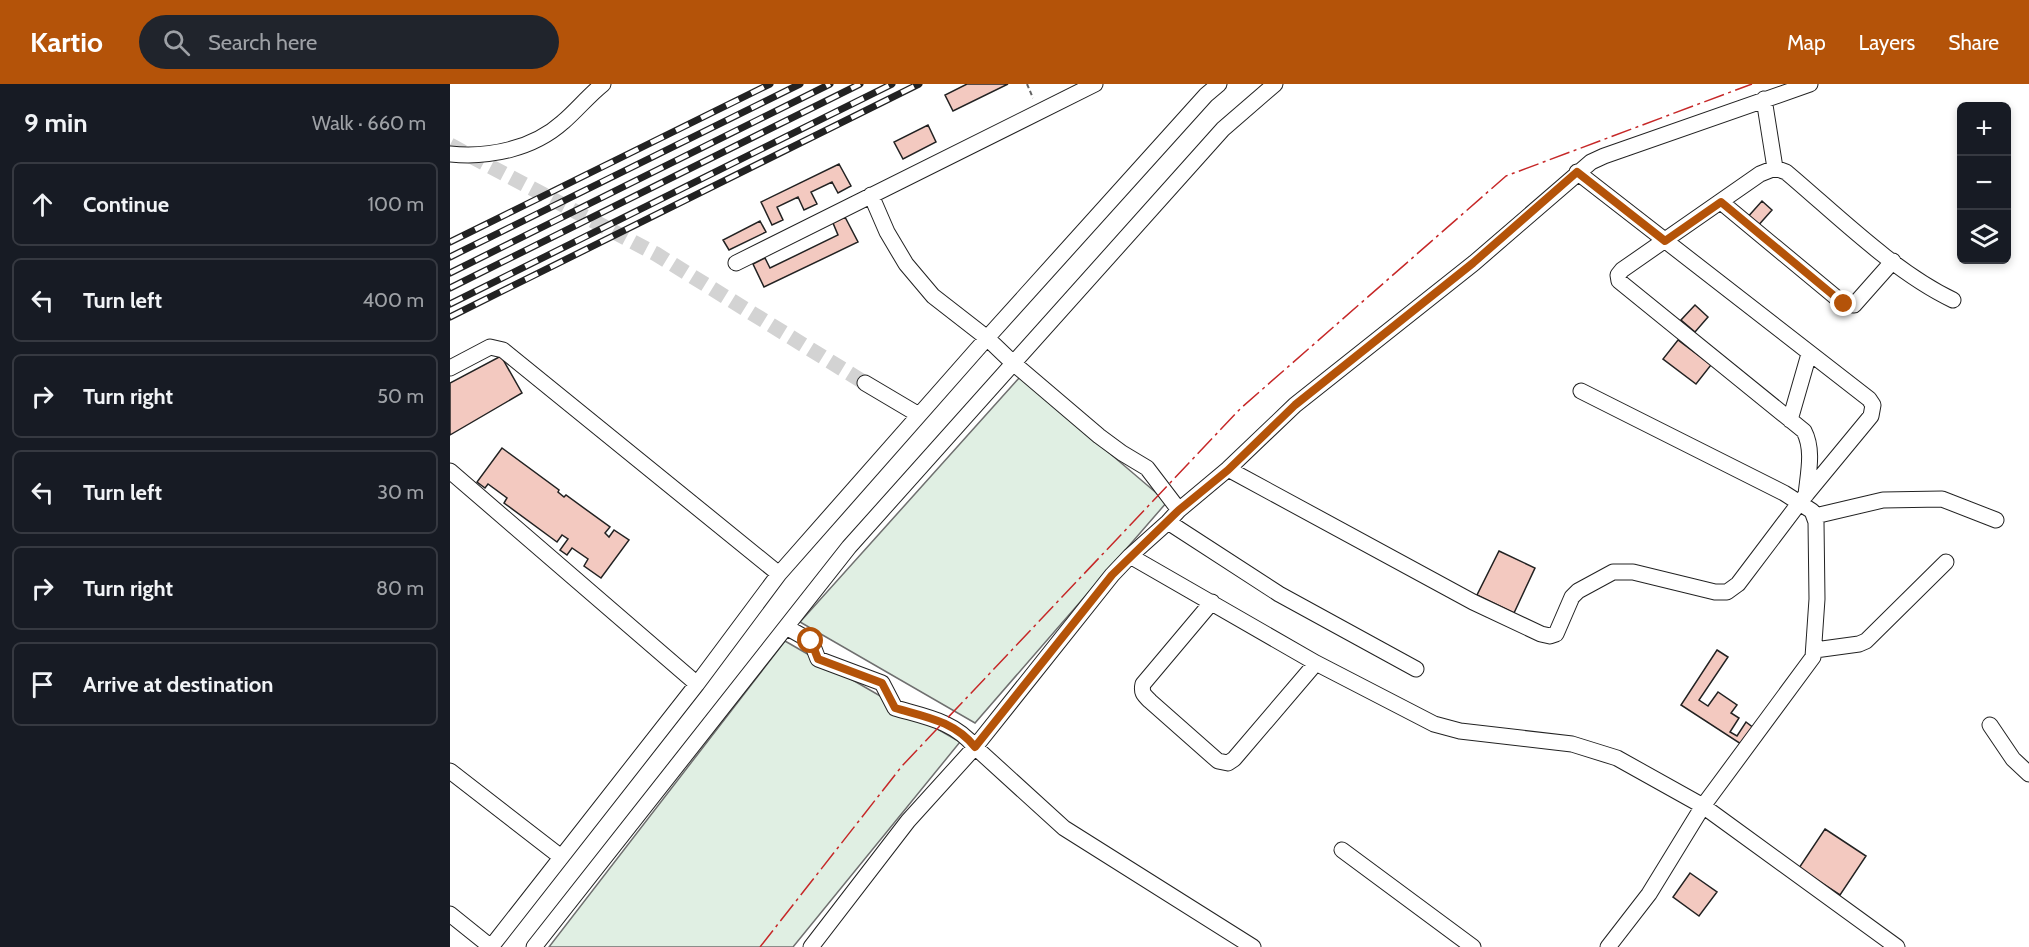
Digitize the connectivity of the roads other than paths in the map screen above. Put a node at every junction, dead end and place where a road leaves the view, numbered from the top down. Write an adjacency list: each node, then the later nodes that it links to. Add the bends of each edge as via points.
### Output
1 (603, 84): 7 (street, via 561,124 531,142 495,153)
2 (1095, 84): 10 (street)
3 (1220, 84): 16 (street, via 1206,94)
4 (1275, 84): 18 (street, via 1223,129)
5 (1810, 84): 6 (street)
6 (1764, 99): 8 (street); 9 (street, via 1604,156)
7 (450, 154)
8 (1775, 168): 11 (street); 13 (street, via 1786,172)
9 (1577, 172): 12 (street); 24 (street, via 1473,263 1295,405)
10 (871, 195): 14 (street); 16 (street, via 906,264 933,297)
11 (1721, 202): 12 (street); 13 (street, via 1844,304 1854,305)
12 (1665, 241): 17 (street); 23 (street, via 1622,270 1619,281)
13 (1893, 261): 15 (street, via 1930,289)
14 (736, 263)
15 (1953, 300)
16 (987, 338): 18 (street); 22 (street)
17 (1809, 354): 23 (street); 26 (street, via 1869,399 1873,411)
18 (1012, 362): 27 (street, via 1099,436 1147,468); 35 (street, via 849,546)
19 (450, 368): 33 (street, via 490,347 503,350)
20 (865, 383): 22 (street)
21 (1581, 391): 26 (street)
22 (919, 415): 33 (street)
23 (1790, 420): 26 (street, via 1804,431 1809,444)
24 (1228, 470): 26 (street, via 1479,605 1550,636 1560,629 1572,597 1612,572 1633,572 1715,592 1732,590); 27 (street)
25 (450, 471): 39 (street)
26 (1803, 499): 28 (street)
27 (1179, 510): 30 (street)
28 (1815, 516): 29 (street, via 1883,500 1942,499); 36 (street)
29 (1996, 520)
30 (1168, 522): 31 (street); 38 (street, via 1278,594)
31 (1130, 556): 34 (street); 41 (street)
32 (1946, 562): 36 (street, via 1866,641)
33 (779, 574): 39 (street)
34 (1212, 602): 37 (street); 37 (street, via 1142,690 1218,761 1228,763 1234,759)
35 (786, 627): 41 (street, via 811,641 818,659 882,683 895,708 946,723 964,734); 49 (street)
36 (1815, 650): 44 (street)
37 (1316, 663): 44 (street, via 1434,724 1591,748 1617,758)
38 (1416, 669)
39 (697, 684): 46 (street)
40 (1990, 726): 43 (street)
41 (975, 747): 50 (street, via 908,821); 51 (street, via 1064,828)
42 (450, 771): 46 (street)
43 (2029, 774)
44 (1703, 806): 53 (street, via 1649,894); 54 (street)
45 (1342, 850): 52 (street)
46 (561, 857): 48 (street)
47 (450, 914): 48 (street)
48 (491, 947)
49 (534, 947)
50 (810, 947)
51 (1253, 947)
52 (1473, 947)
53 (1608, 947)
54 (1897, 947)

